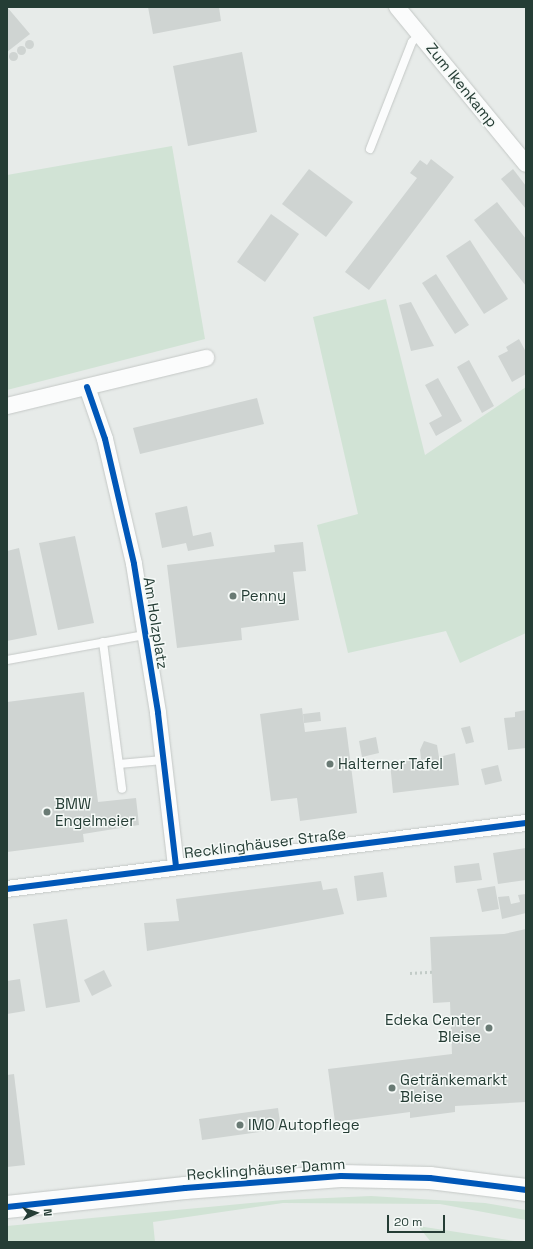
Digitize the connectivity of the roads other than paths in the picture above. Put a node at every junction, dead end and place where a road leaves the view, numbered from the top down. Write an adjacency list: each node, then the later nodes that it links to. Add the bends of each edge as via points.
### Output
1 (397, 7): 2 (street, Zum Ikenkamp)
2 (421, 33): 3 (lane, via 412,42); 4 (street, Zum Ikenkamp)
3 (370, 149)
4 (526, 164)
5 (206, 358): 6 (street)
6 (87, 387): 7 (street); 8 (street, Am Holzplatz, via 105,439 134,564)
7 (7, 406)
8 (145, 635): 9 (lane); 11 (street, Am Holzplatz)
9 (103, 642): 10 (lane); 12 (lane)
10 (7, 660)
11 (163, 760): 12 (lane); 15 (street, Am Holzplatz)
12 (119, 764): 13 (lane)
13 (122, 789)
14 (526, 823): 15 (street, Recklinghäuser Straße)
15 (176, 867): 16 (street, Recklinghäuser Straße)
16 (7, 889)
17 (526, 1190): 18 (main road, Recklinghäuser Damm, via 430,1178 341,1176 185,1188)
18 (7, 1207)

